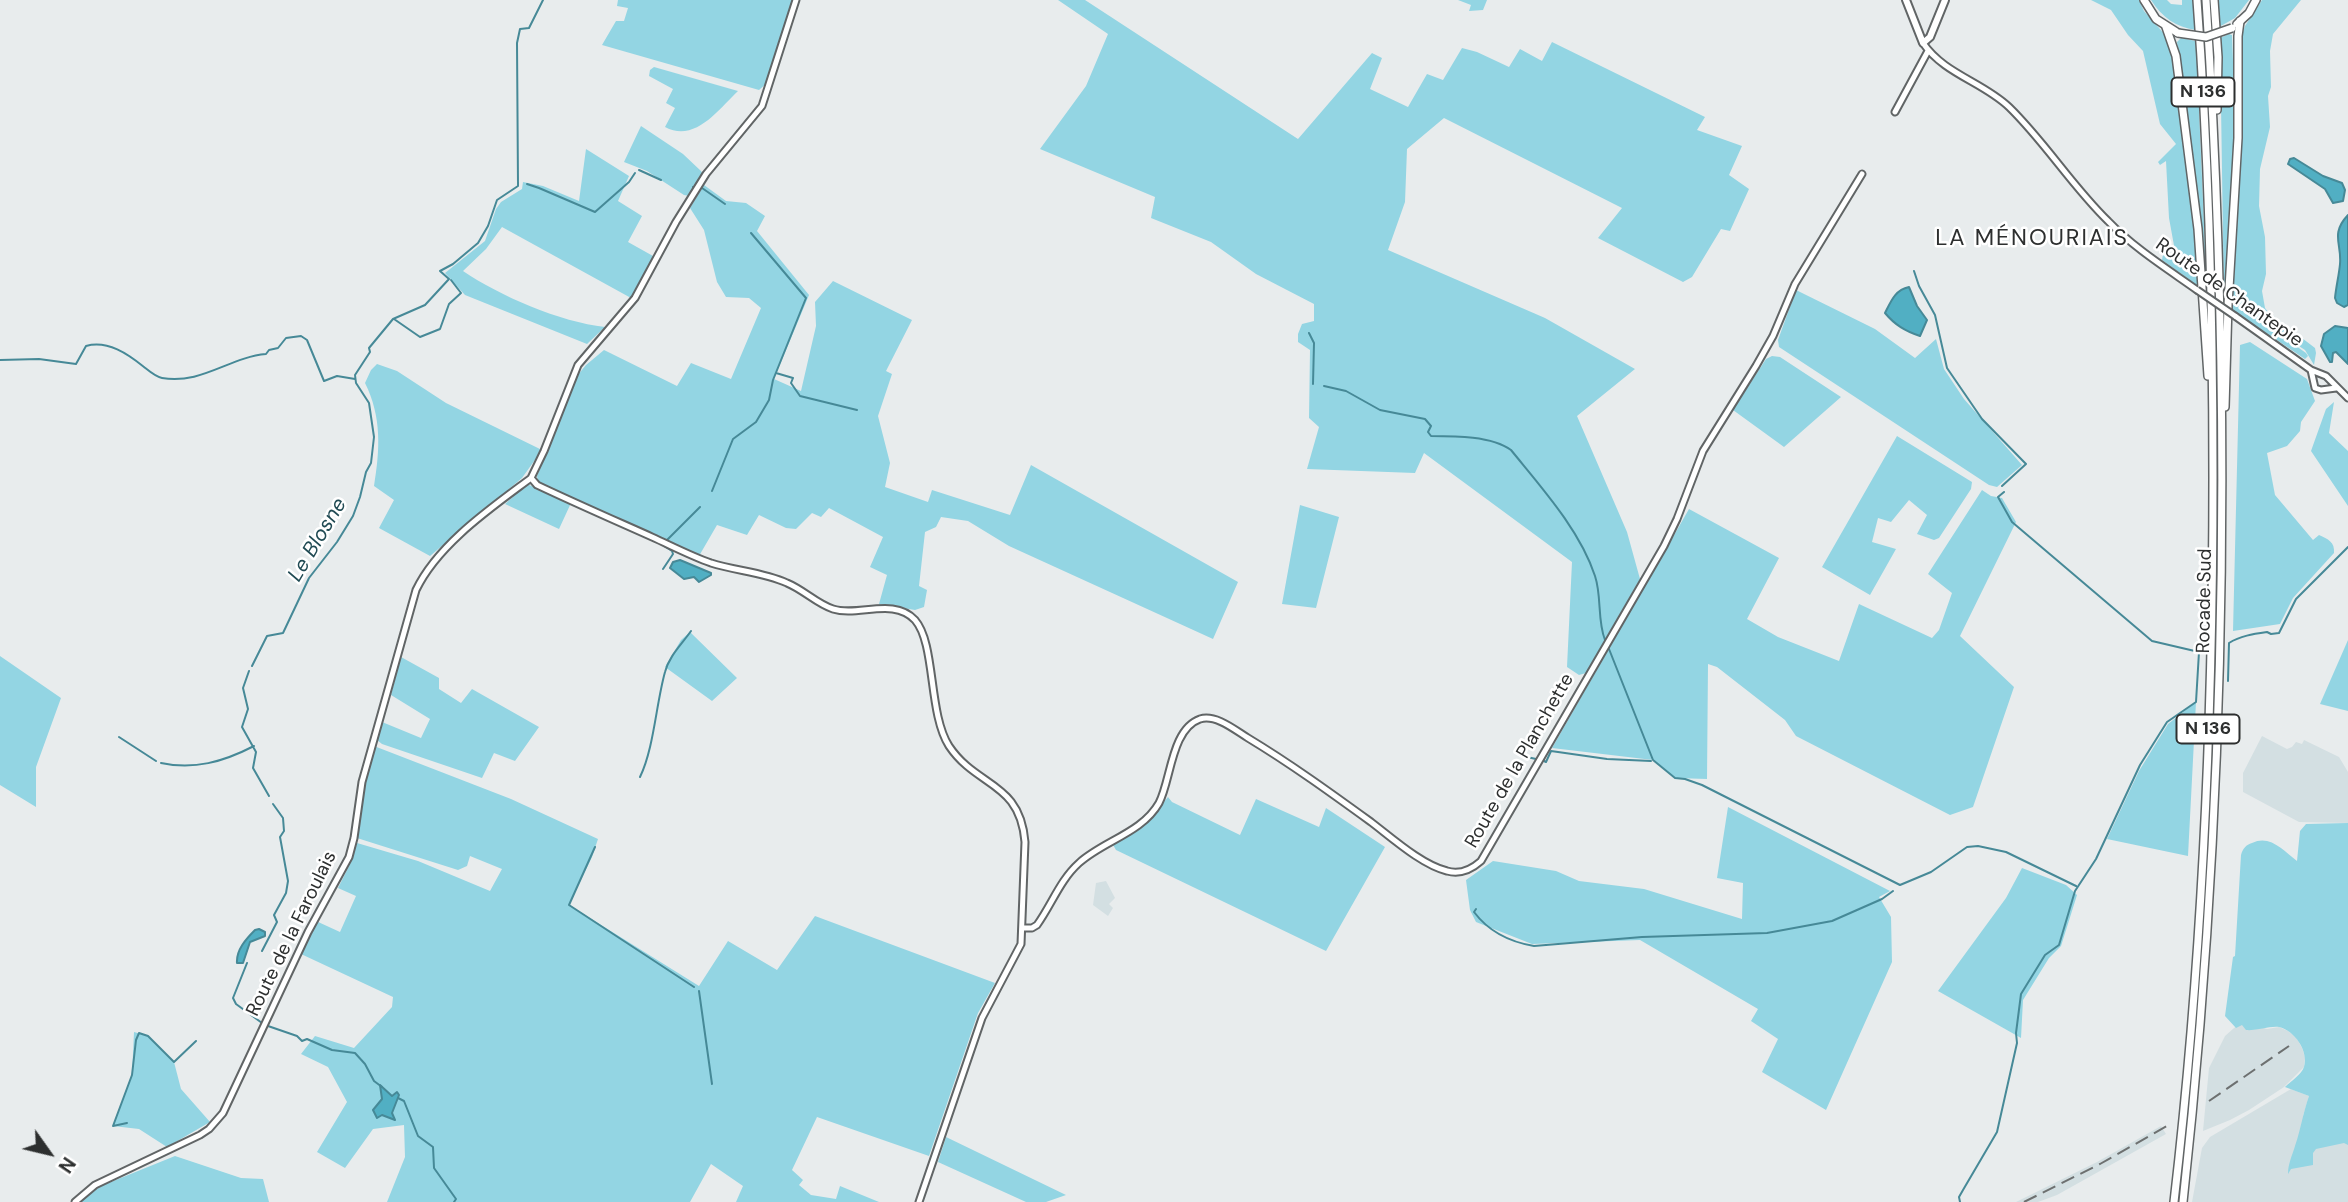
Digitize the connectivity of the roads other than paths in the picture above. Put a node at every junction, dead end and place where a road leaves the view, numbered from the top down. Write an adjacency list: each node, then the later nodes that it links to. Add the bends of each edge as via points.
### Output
1 (796, 0): 25 (street, via 762,106 706,174 630,304 578,365)
2 (1906, 0): 11 (main road, Route de Chantepie)
3 (1945, 0): 11 (main road)
4 (2144, 0): 10 (main road)
5 (2197, 0): 23 (main road, Rocade Sud / N 136, via 2208,184)
6 (2206, 0): 14 (main road, Rocade Sud / N 136)
7 (2214, 0): 14 (main road, via 2218,57)
8 (2256, 0): 9 (main road)
9 (2241, 21): 10 (main road, bridge, via 2206,37); 24 (main road, via 2227,400)
10 (2166, 27): 23 (main road, via 2175,48 2185,120)
11 (1923, 43): 12 (street, Route de Chantepie)
12 (1928, 51): 13 (street); 16 (street, Route de Chantepie, bridge, via 2020,118 2133,246)
13 (1895, 112)
14 (2214, 124): 24 (main road, Rocade Sud / N 136)
15 (1862, 174): 26 (street, Route de la Planchette, via 1795,284 1773,336 1703,452 1664,545 1481,861 1460,872 1440,869 1291,763 1223,723 1206,718 1183,736 1172,756 1164,792 1147,819 1079,863 1037,925)
16 (2311, 370): 17 (street, Route de Chantepie); 18 (street, Route de Chantepie)
17 (2319, 374): 18 (street); 19 (street)
18 (2313, 379): 20 (street, via 2315,388)
19 (2329, 380): 20 (street); 21 (street)
20 (2325, 388): 21 (street)
21 (2336, 388): 22 (street)
22 (2348, 398)
23 (2213, 403): 29 (main road, Rocade Sud / N 136, via 2206,793)
24 (2222, 428): 30 (main road, Rocade Sud / N 136, via 2215,795)
25 (531, 478): 26 (street, via 537,485 696,557 788,583 829,608 895,610 916,621 946,740 969,768 1006,794 1024,827); 27 (street, Route de la Faroulais, via 440,553 415,590 362,782 349,857 308,932 223,1113 200,1135 95,1185)
26 (1023, 928): 28 (street, via 1017,955 982,1018)
27 (75, 1202)
28 (919, 1202)
29 (2173, 1202)
30 (2183, 1202)

